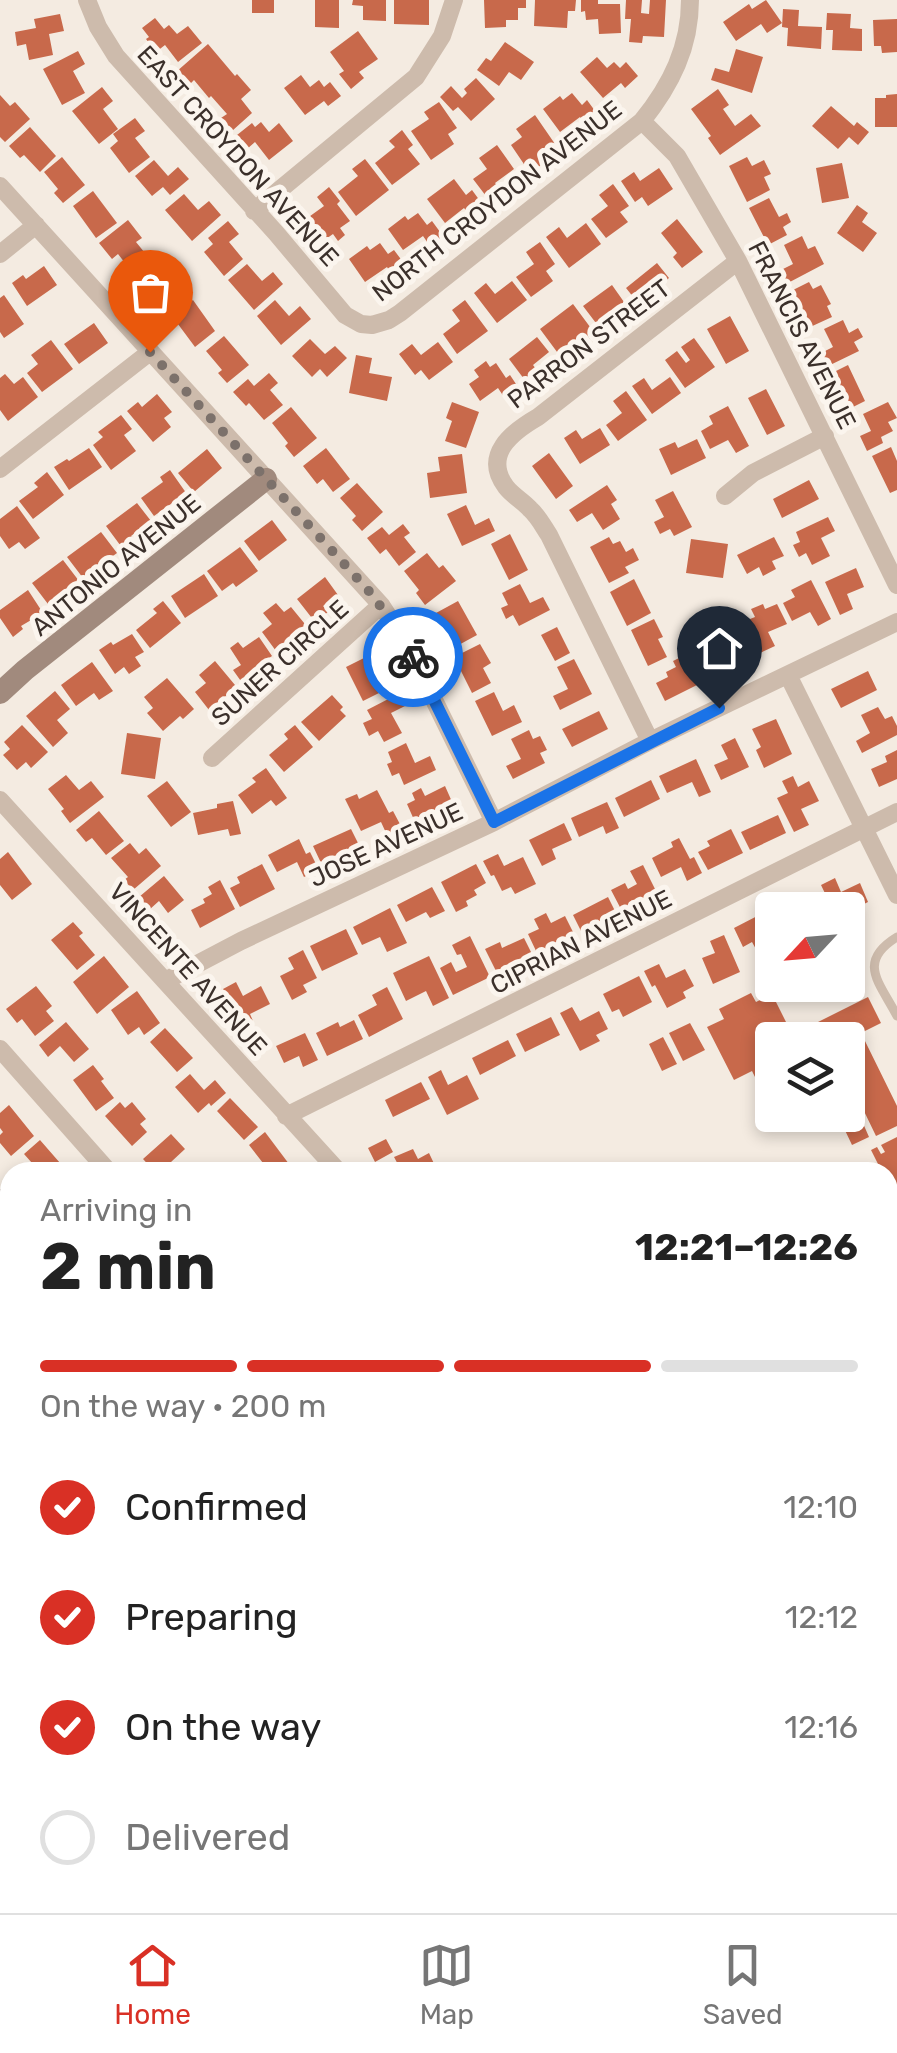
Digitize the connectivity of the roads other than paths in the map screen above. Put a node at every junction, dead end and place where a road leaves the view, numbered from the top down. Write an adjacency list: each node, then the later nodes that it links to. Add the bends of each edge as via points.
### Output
1 (87, 0): 6 (street, EAST CROYDON AVENUE, via 116,56)
2 (454, 0): 6 (street, via 442,36 416,77)
3 (690, 0): 4 (street, NORTH CROYDON AVENUE, via 678,64)
4 (642, 121): 9 (street, FRANCIS AVENUE, via 676,156); 10 (street, NORTH CROYDON AVENUE, via 400,313)
5 (0, 186): 7 (street)
6 (254, 210): 10 (street, EAST CROYDON AVENUE, via 345,315)
7 (36, 225): 8 (street); 11 (street)
8 (0, 254)
9 (738, 261): 12 (street, FRANCIS AVENUE); 21 (street, PARRON STREET, via 512,434 500,454 502,481 549,535)
10 (372, 325)
11 (150, 352): 13 (street); 14 (street)
12 (825, 436): 15 (street, via 753,473); 16 (street, FRANCIS AVENUE)
13 (0, 469)
14 (266, 479): 17 (street); 20 (street, ANTONIO AVENUE)
15 (725, 496)
16 (897, 585)
17 (381, 606): 22 (street, SUNER CIRCLE); 25 (street)
18 (897, 622): 19 (street, JOSE AVENUE)
19 (788, 675): 21 (street, JOSE AVENUE); 26 (street)
20 (0, 693)
21 (650, 741): 25 (street, JOSE AVENUE)
22 (212, 758)
23 (0, 800): 29 (street, VINCENTE AVENUE)
24 (897, 812): 26 (street, CIPRIAN AVENUE)
25 (494, 822): 29 (street, JOSE AVENUE)
26 (864, 828): 27 (street); 32 (street, CIPRIAN AVENUE)
27 (897, 895)
28 (897, 937): 30 (lane, via 874,958)
29 (164, 981): 32 (street, VINCENTE AVENUE)
30 (897, 1016)
31 (0, 1049): 33 (street)
32 (286, 1116): 34 (street, VINCENTE AVENUE)
33 (101, 1162)
34 (330, 1162)

